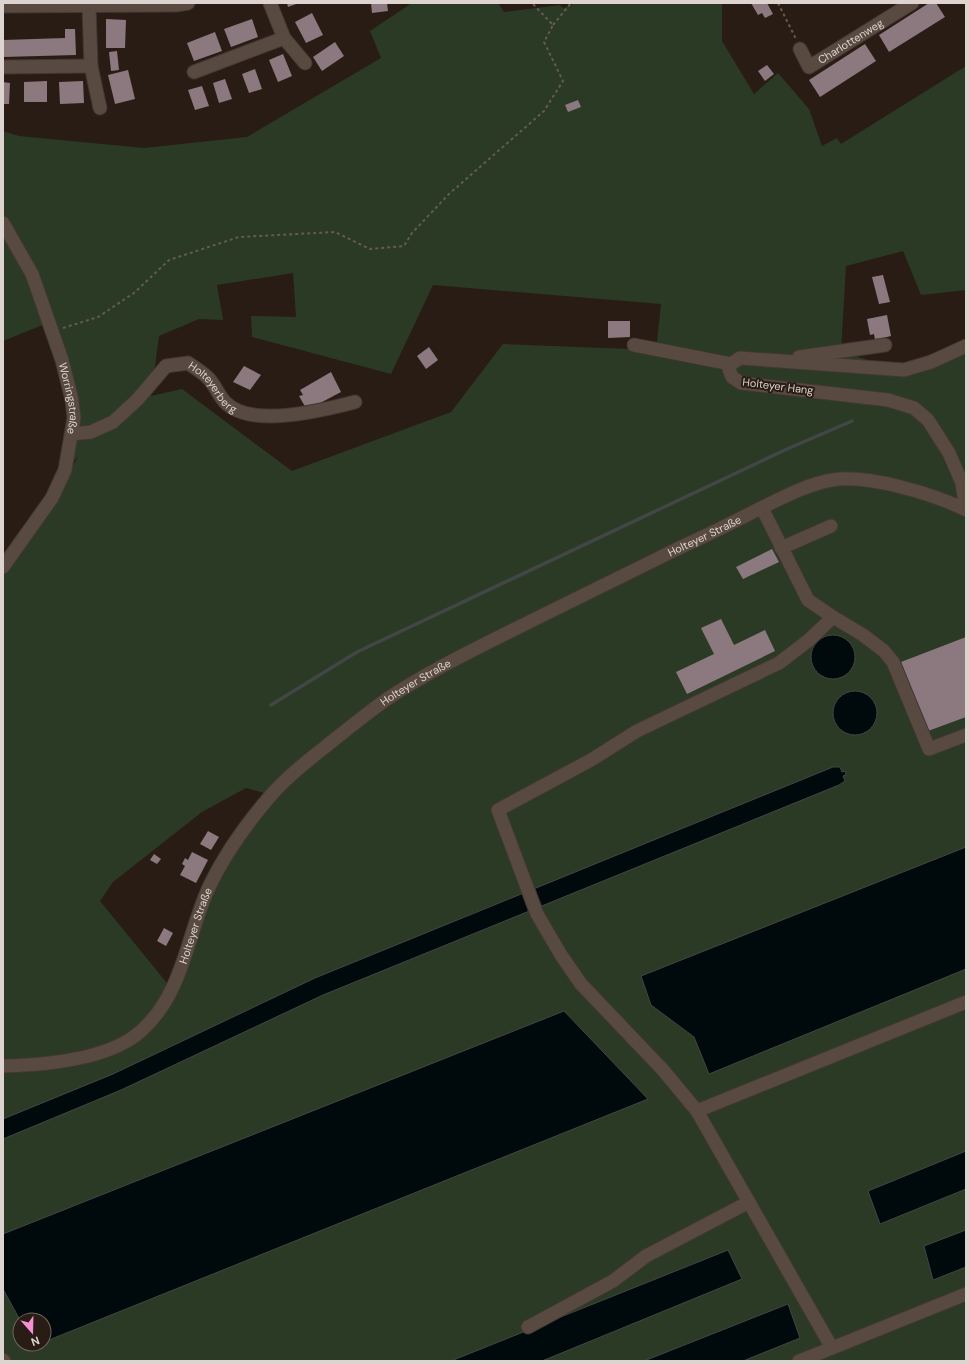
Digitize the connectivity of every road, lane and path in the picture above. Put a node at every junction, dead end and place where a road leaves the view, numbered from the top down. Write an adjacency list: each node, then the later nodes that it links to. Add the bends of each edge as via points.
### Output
1 (188, 3): 8 (street)
2 (270, 3): 10 (street)
3 (532, 3): 9 (path)
4 (571, 3): 9 (path)
5 (778, 3): 11 (path)
6 (912, 3): 11 (street, Charlottenweg, via 809,67)
7 (3, 6): 8 (street)
8 (89, 7): 13 (street)
9 (553, 25): 18 (path, via 544,42 563,81 544,111 449,194 412,233 404,246 370,249 335,232 239,237 169,260 134,293 98,317)
10 (284, 38): 12 (street); 15 (street)
11 (800, 49)
12 (306, 63)
13 (91, 66): 14 (street); 16 (street)
14 (3, 67)
15 (194, 72)
16 (100, 108)
17 (3, 223): 18 (street, Worringstraße, via 32,274)
18 (52, 331): 25 (street, Worringstraße, via 72,400)
19 (885, 344): 22 (street)
20 (634, 345): 23 (street)
21 (966, 346): 22 (street, Holteyer Hang, via 931,362 904,370)
22 (776, 361): 23 (street, Holteyer Hang, via 740,358)
23 (731, 364): 27 (street, Holteyer Hang, via 729,369 732,377 741,383 888,400 903,403 921,413 939,436 956,469 962,483)
24 (355, 402): 25 (street, Holteyerberg, via 291,416 264,416 240,411 226,403 208,378 188,363 166,366 137,400 113,422 90,432)
25 (72, 434): 30 (street, Worringstraße, via 65,470 52,498)
26 (762, 508): 27 (street, Holteyer Straße, via 811,486 845,479 891,486); 29 (street); 34 (street, Holteyer Straße, via 489,642 412,684 358,720 270,796 240,834 209,887 174,987 160,1010 139,1034 119,1046 79,1058)
27 (964, 509)
28 (831, 526): 29 (street)
29 (781, 548): 31 (street, via 808,600)
30 (3, 567)
31 (833, 617): 32 (street, via 863,635 884,651 893,662 930,749); 35 (street, via 779,663 636,731 591,760 498,810 537,914 581,984 663,1070)
32 (966, 735)
33 (966, 1002): 35 (street)
34 (3, 1066)
35 (697, 1111): 36 (street)
36 (749, 1202): 38 (street, via 646,1256 613,1281); 39 (street)
37 (966, 1294): 39 (street)
38 (528, 1327)
39 (832, 1348): 40 (street)
40 (799, 1361)

